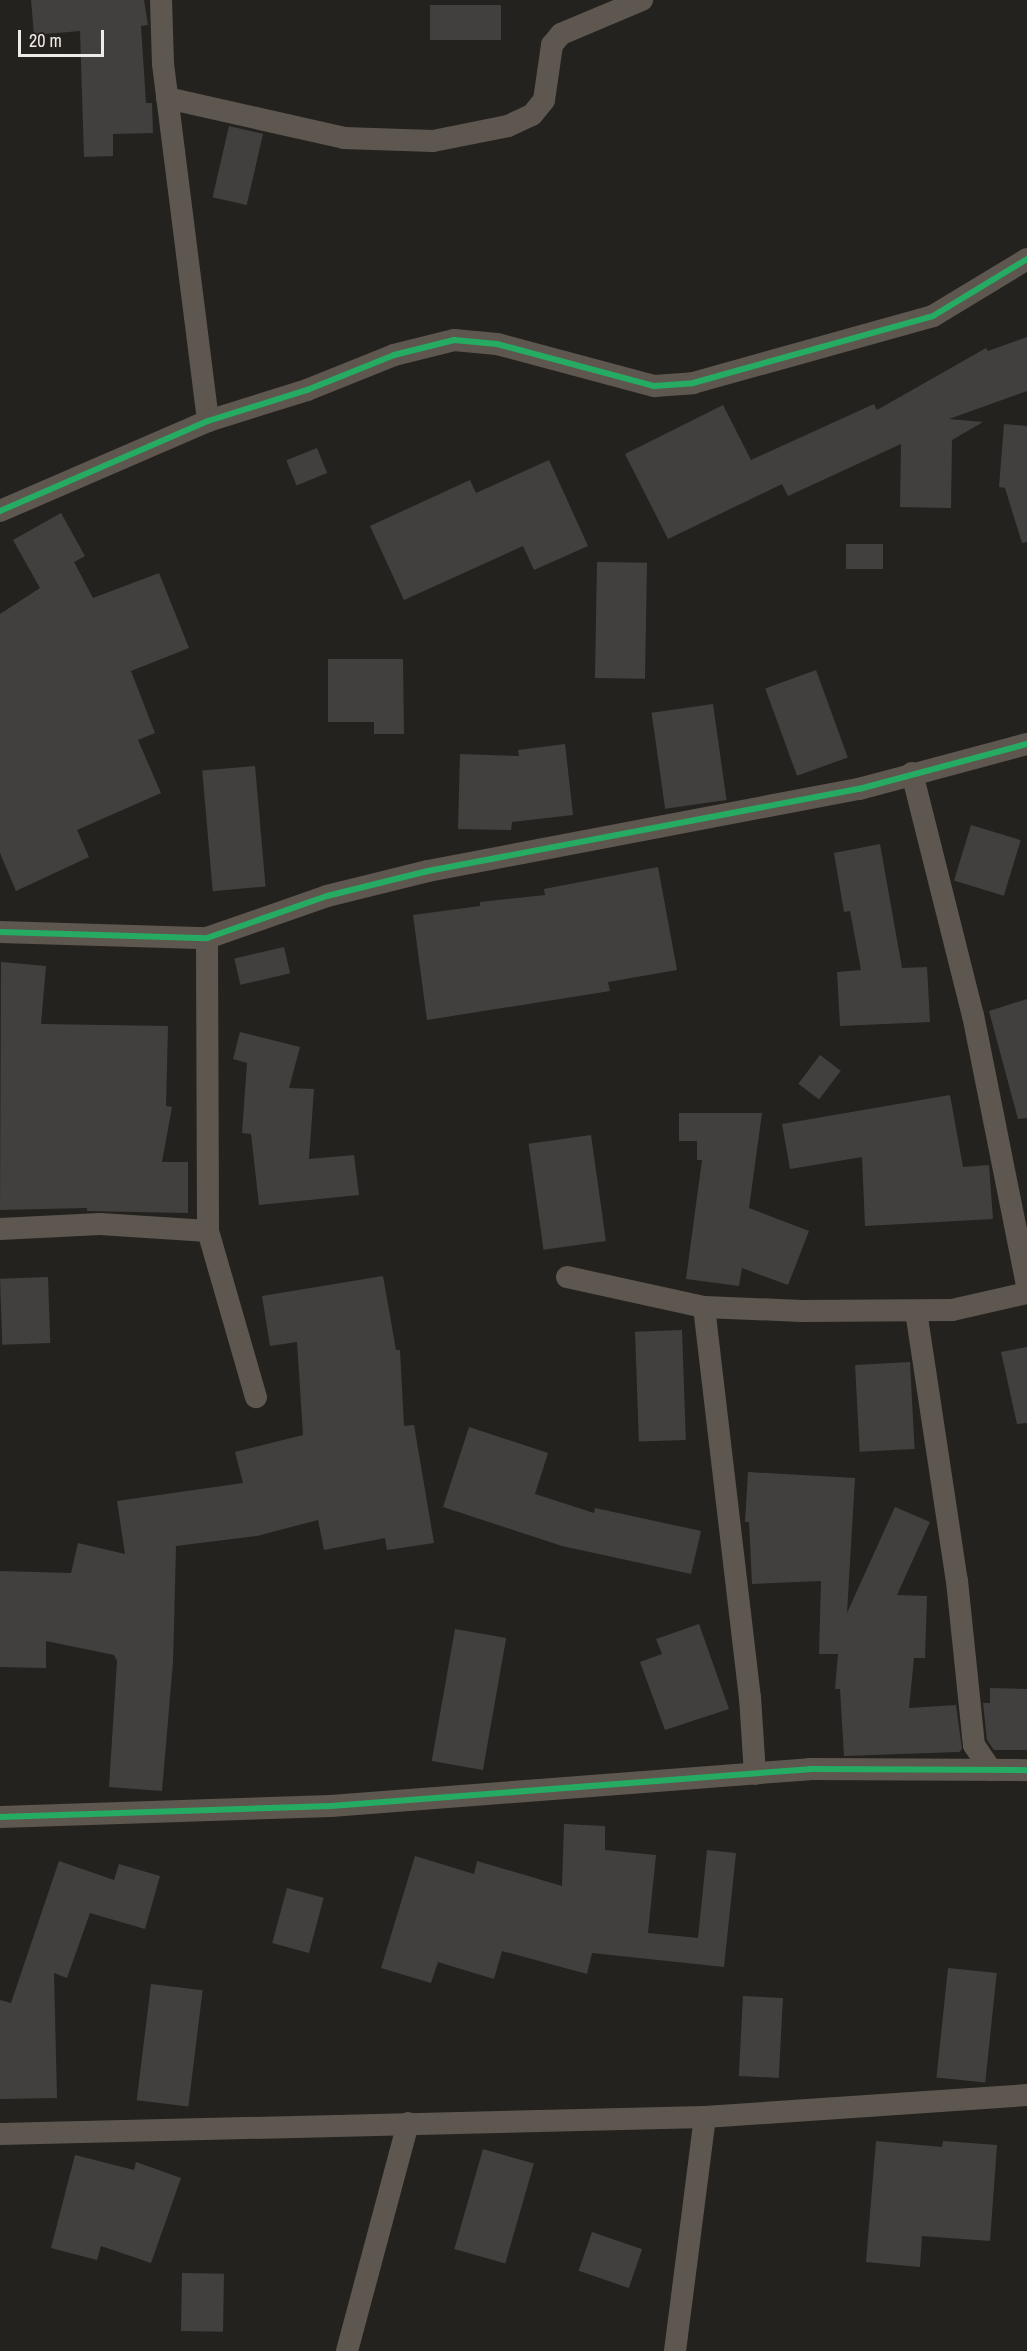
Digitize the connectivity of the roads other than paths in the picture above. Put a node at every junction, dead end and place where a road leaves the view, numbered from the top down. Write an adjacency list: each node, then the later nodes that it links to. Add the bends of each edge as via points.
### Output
1 (161, 0): 3 (street)
2 (642, 0): 3 (street, via 561,34 552,45 544,100 532,115 497,128 433,141 344,138)
3 (167, 98): 5 (street)
4 (1027, 259): 5 (street, via 933,316 693,383 654,386 497,344 454,340 394,355 306,390)
5 (208, 421): 6 (street)
6 (0, 511)
7 (1027, 744): 8 (street)
8 (912, 773): 10 (street, via 859,789 737,814 428,871 327,896); 14 (street, via 973,1015)
9 (0, 932): 10 (street)
10 (207, 938): 12 (street)
11 (0, 1229): 12 (street, via 100,1224)
12 (208, 1231): 18 (street)
13 (567, 1277): 16 (street)
14 (1027, 1285)
15 (1027, 1293): 17 (street, via 952,1310)
16 (704, 1307): 17 (street); 21 (street, via 750,1697)
17 (916, 1311): 19 (street, via 957,1581 974,1745)
18 (256, 1398)
19 (991, 1770): 20 (street); 21 (street, via 810,1769)
20 (1027, 1770)
21 (755, 1774): 22 (street, via 612,1781 331,1806)
22 (0, 1817)
23 (1027, 2095): 24 (street)
24 (705, 2118): 25 (street); 28 (street)
25 (408, 2122): 26 (street); 27 (street)
26 (0, 2134)
27 (347, 2351)
28 (675, 2351)

